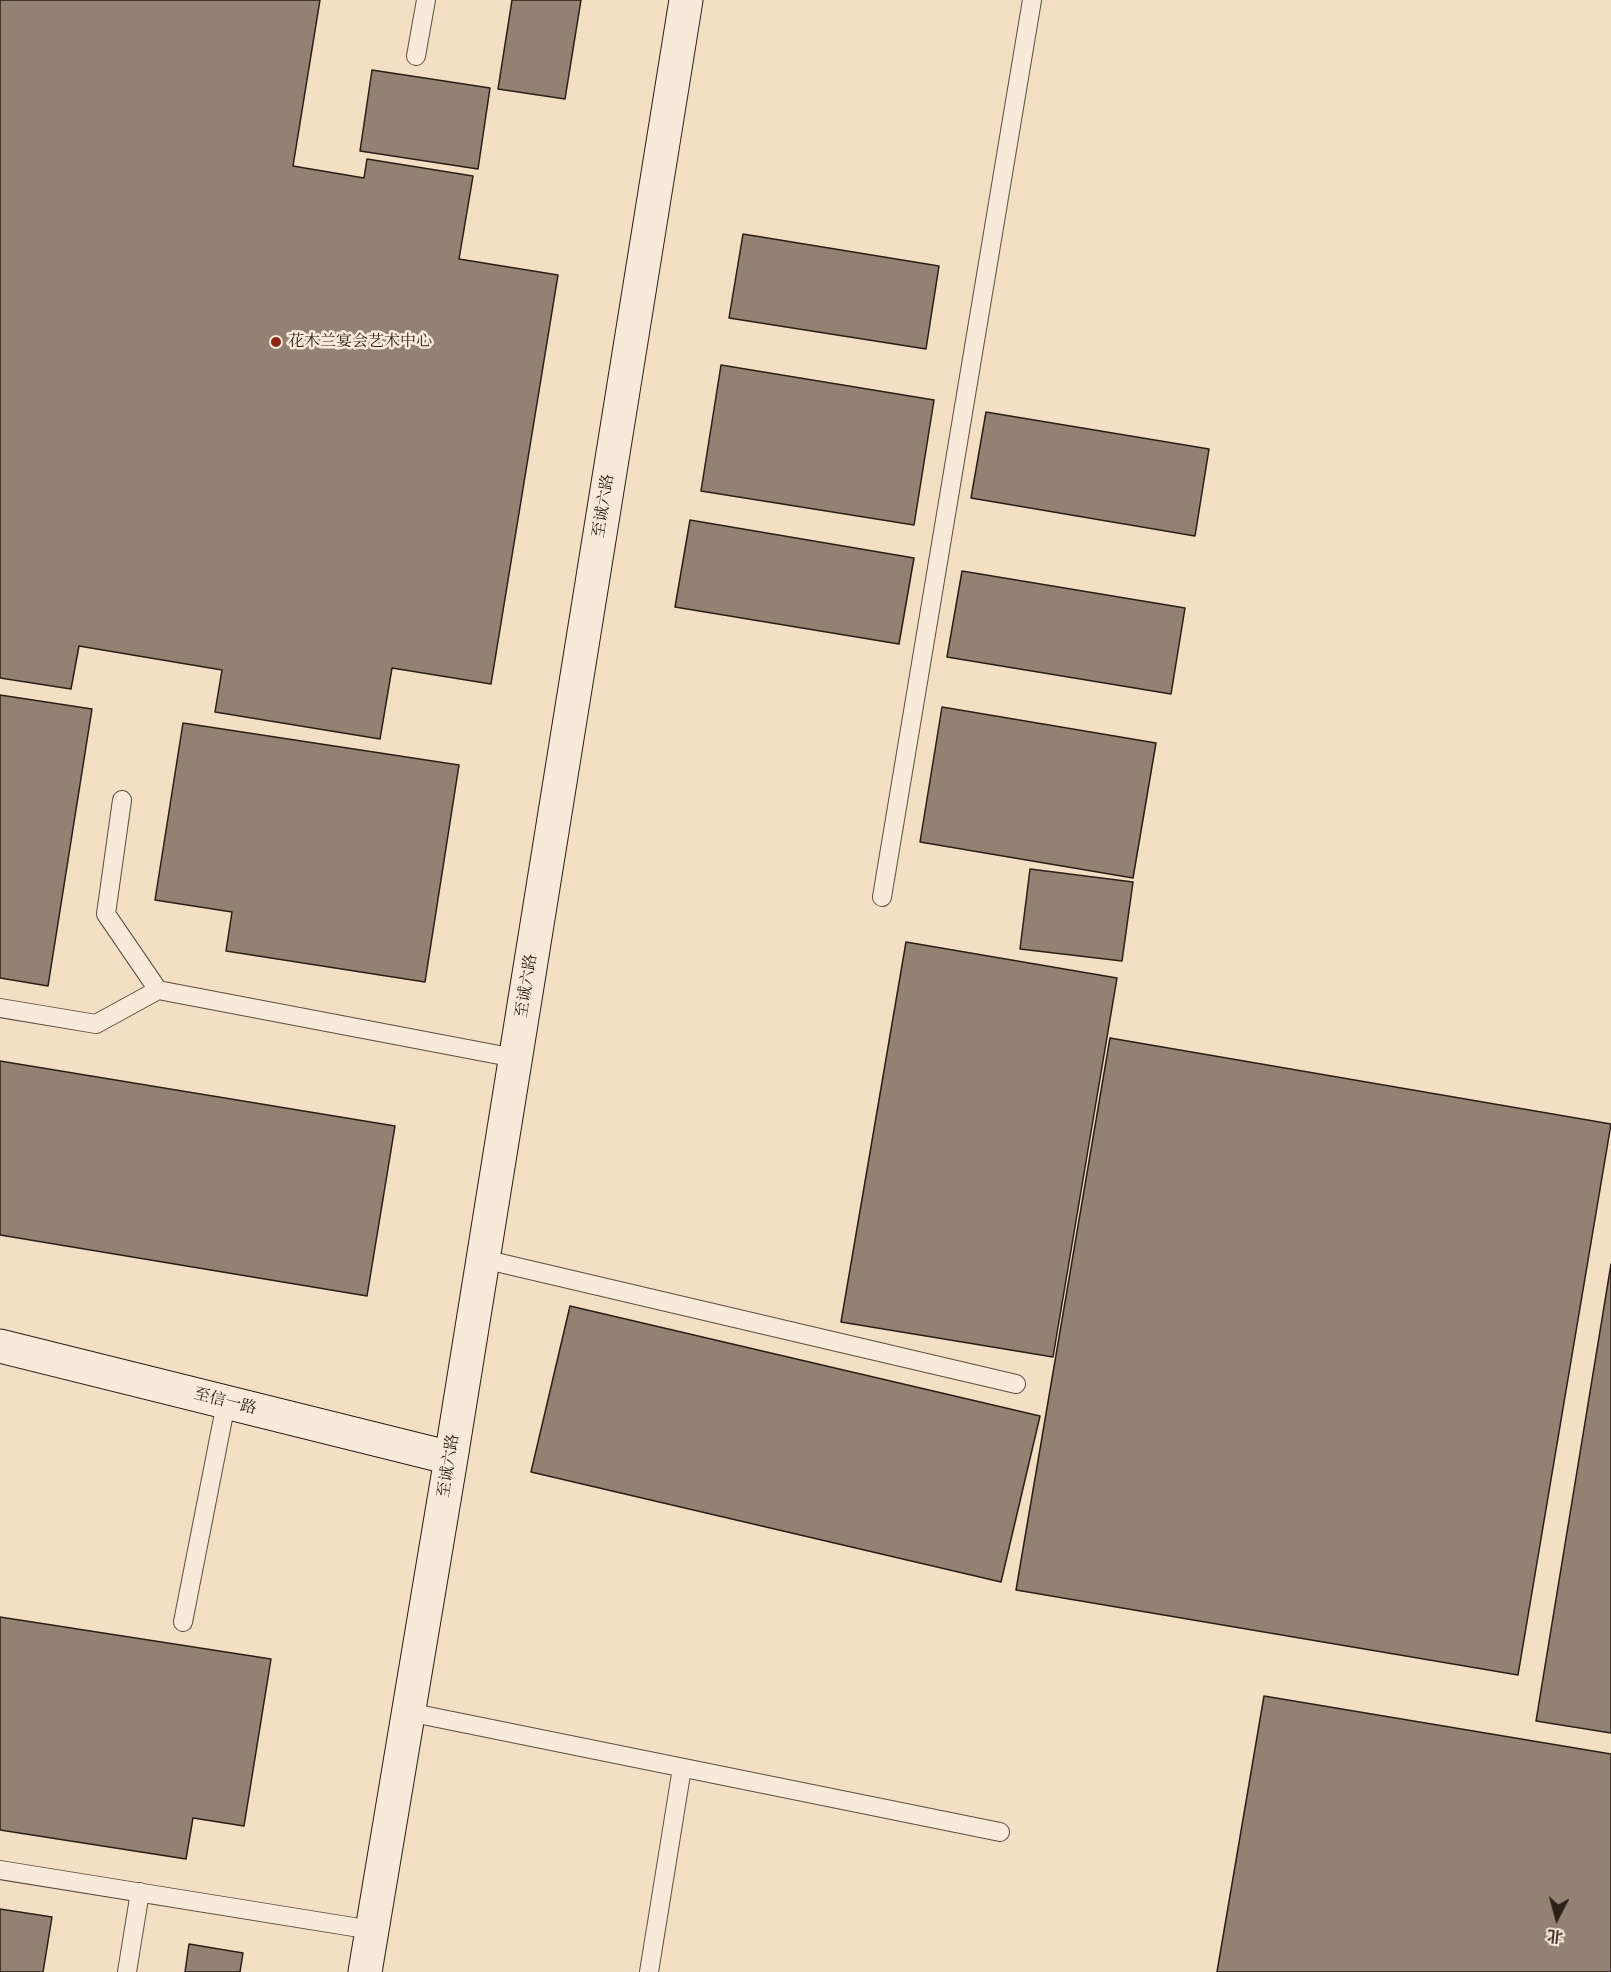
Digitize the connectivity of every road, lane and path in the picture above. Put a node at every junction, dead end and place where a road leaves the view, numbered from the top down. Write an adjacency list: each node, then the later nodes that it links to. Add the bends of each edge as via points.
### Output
1 (426, 0): 4 (lane)
2 (686, 0): 9 (main road, 至诚六路)
3 (1032, 0): 6 (lane)
4 (416, 56)
5 (122, 800): 7 (lane, via 106,914)
6 (882, 897)
7 (158, 990): 8 (lane, via 96,1024); 9 (lane)
8 (0, 1008)
9 (515, 1058): 10 (main road, 至诚六路)
10 (483, 1259): 12 (lane); 14 (main road, 至诚六路)
11 (0, 1346): 13 (main road, 至信一路)
12 (1016, 1384)
13 (226, 1403): 14 (main road, 至信一路); 15 (lane)
14 (451, 1458): 16 (main road, 至诚六路)
15 (183, 1622)
16 (408, 1712): 17 (lane); 21 (main road, 至诚六路)
17 (682, 1767): 18 (lane); 24 (lane)
18 (1000, 1832)
19 (0, 1870): 20 (lane)
20 (140, 1892): 21 (lane); 22 (lane)
21 (372, 1930): 23 (main road, 至诚六路)
22 (127, 1972)
23 (365, 1972)
24 (649, 1972)

